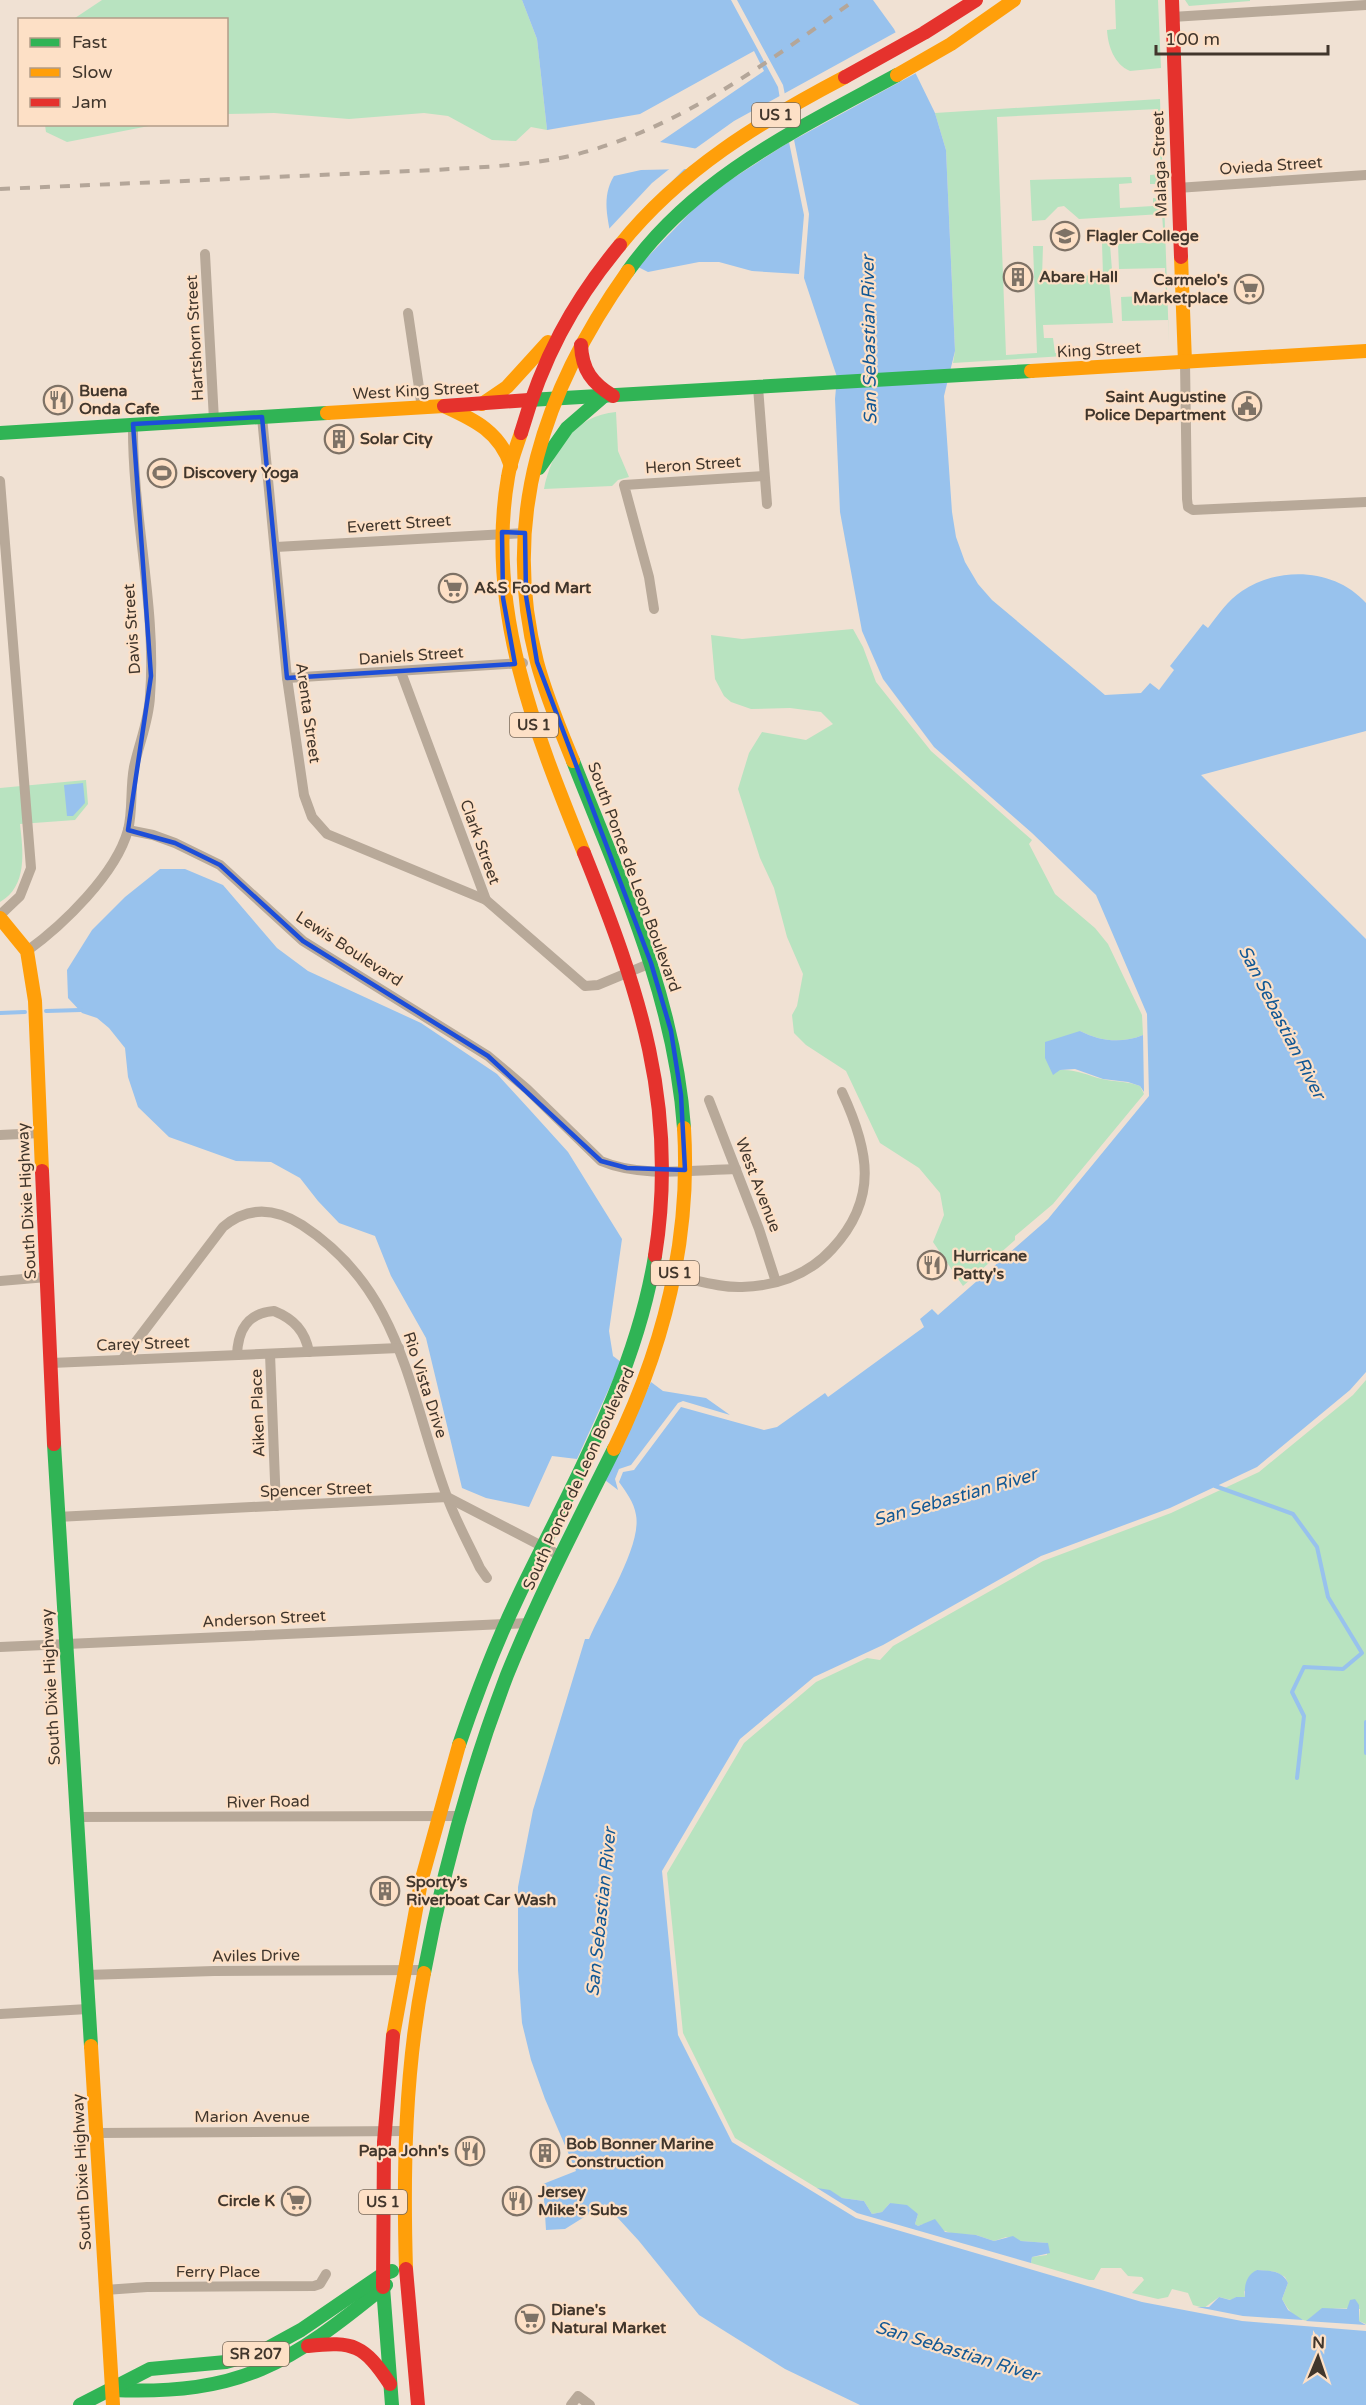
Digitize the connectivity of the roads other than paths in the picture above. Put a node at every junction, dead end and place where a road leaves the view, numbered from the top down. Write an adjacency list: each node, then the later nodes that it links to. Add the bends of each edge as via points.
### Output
1 (977, 0): 6 (main road); 11 (main road, US 1, via 742,135 691,174 620,243)
2 (1014, 0): 6 (main road, US 1)
3 (1172, 0): 5 (main road, Malaga Street)
4 (1366, 5): 5 (street)
5 (1172, 17): 8 (main road, Malaga Street)
6 (993, 18): 12 (main road, US 1, via 748,158 704,190 634,262 600,307)
7 (1366, 175): 8 (street, Ovieda Street)
8 (1177, 188): 14 (main road, Malaga Street)
9 (205, 254): 24 (street, Hartshorn Street)
10 (408, 313): 22 (street)
11 (560, 330): 18 (main road, US 1); 20 (main road, via 507,387)
12 (580, 345): 17 (main road, via 583,368); 19 (main road, US 1)
13 (1366, 351): 14 (main road, King Street)
14 (1185, 362): 15 (main road, King Street); 31 (street, via 1188,507 1193,510)
15 (833, 384): 16 (main road, West King Street)
16 (758, 387): 17 (main road, West King Street); 28 (street)
17 (608, 396): 19 (main road, West King Street); 30 (main road, via 568,424)
18 (529, 400): 19 (main road, West King Street); 20 (main road, West King Street); 27 (main road, South Ponce de Leon Boulevard / US 1)
19 (554, 400): 30 (main road, South Ponce de Leon Boulevard / US 1)
20 (482, 404): 21 (main road, West King Street)
21 (444, 406): 22 (main road, West King Street); 27 (main road, via 482,423 496,434)
22 (422, 408): 23 (main road, West King Street)
23 (262, 417): 24 (main road, West King Street); 35 (street, Arenta Street)
24 (214, 420): 25 (main road, West King Street)
25 (134, 424): 26 (main road, West King Street); 41 (street, Davis Street, via 134,485 151,676 146,727 131,788)
26 (0, 433)
27 (511, 466): 33 (main road, South Ponce de Leon Boulevard / US 1)
28 (764, 476): 32 (street); 36 (street, Heron Street, via 624,485)
29 (0, 481): 43 (street, via 31,868 20,896)
30 (530, 486): 34 (main road, South Ponce de Leon Boulevard / US 1)
31 (1366, 502)
32 (767, 504)
33 (502, 532): 34 (street, Everett Street); 35 (street, Everett Street); 38 (main road, South Ponce de Leon Boulevard / US 1, via 503,598)
34 (525, 533): 37 (main road, South Ponce de Leon Boulevard / US 1, via 526,596)
35 (276, 547): 40 (street, Arenta Street)
36 (654, 609)
37 (537, 662): 38 (street, Daniels Street); 45 (main road, South Ponce de Leon Boulevard / US 1)
38 (515, 664): 39 (street, Daniels Street); 46 (main road, South Ponce de Leon Boulevard / US 1, via 531,718)
39 (401, 672): 40 (street, Daniels Street); 42 (street, Clark Street)
40 (287, 678): 42 (street, Arenta Street, via 304,795 319,826 327,834)
41 (128, 830): 44 (street, via 94,888); 52 (street, Lewis Boulevard, via 175,843 220,865 303,941 488,1056 601,1161 627,1168)
42 (486, 900): 46 (street, Clark Street, via 585,986 598,985)
43 (0, 916): 44 (main road)
44 (27, 951): 49 (main road, South Dixie Highway, via 32,966)
45 (651, 963): 46 (street, Clark Street); 53 (main road, South Ponce de Leon Boulevard / US 1, via 677,1062)
46 (630, 971): 52 (main road, South Ponce de Leon Boulevard / US 1, via 661,1103)
47 (842, 1092): 57 (street, via 864,1159 863,1196 858,1214 827,1255 799,1275)
48 (709, 1100): 51 (street, West Avenue)
49 (41, 1133): 50 (street); 55 (main road, South Dixie Highway)
50 (0, 1135)
51 (736, 1169): 53 (street, Lewis Boulevard); 57 (street, West Avenue)
52 (662, 1170): 53 (street, Lewis Boulevard); 67 (main road, South Ponce de Leon Boulevard / US 1, via 652,1271 636,1336 610,1406)
53 (685, 1170): 54 (main road, South Ponce de Leon Boulevard / US 1)
54 (674, 1276): 57 (street, via 740,1287); 68 (main road, South Ponce de Leon Boulevard / US 1, via 657,1345 634,1406)
55 (47, 1277): 56 (street); 63 (main road, South Dixie Highway)
56 (0, 1281)
57 (776, 1282)
58 (399, 1348): 59 (street, Carey Street); 62 (street, Rio Vista Drive, via 361,1277 335,1250 288,1217 258,1212 236,1218 223,1227); 64 (street, Rio Vista Drive)
59 (309, 1352): 60 (street, Carey Street); 61 (street, via 307,1341 294,1322 274,1311 254,1316 245,1323)
60 (270, 1354): 61 (street, Carey Street); 65 (street, Aiken Place)
61 (237, 1355): 62 (street, Carey Street)
62 (122, 1360): 63 (street, Carey Street)
63 (51, 1363): 66 (main road, South Dixie Highway)
64 (447, 1497): 65 (street, Spencer Street); 67 (street); 69 (street, Rio Vista Drive)
65 (276, 1506): 66 (street, Spencer Street)
66 (57, 1517): 72 (main road, South Dixie Highway)
67 (540, 1546): 68 (street); 70 (main road, South Ponce de Leon Boulevard / US 1)
68 (561, 1556): 71 (main road, South Ponce de Leon Boulevard / US 1)
69 (487, 1578)
70 (505, 1623): 71 (street, Anderson Street); 72 (street, Anderson Street); 74 (main road, South Ponce de Leon Boulevard / US 1, via 468,1718)
71 (529, 1623): 75 (main road, South Ponce de Leon Boulevard / US 1)
72 (65, 1644): 73 (street, Anderson Street); 76 (main road, South Dixie Highway)
73 (0, 1647)
74 (437, 1816): 75 (street, River Road); 76 (street, River Road); 77 (main road, South Ponce de Leon Boulevard / US 1)
75 (460, 1816): 78 (main road, South Ponce de Leon Boulevard / US 1)
76 (75, 1817): 79 (main road, South Dixie Highway)
77 (403, 1969): 78 (street, Aviles Drive); 79 (street, Aviles Drive); 82 (main road, South Ponce de Leon Boulevard / US 1)
78 (426, 1970): 83 (main road, South Ponce de Leon Boulevard / US 1)
79 (86, 1975): 80 (main road, South Dixie Highway)
80 (88, 2009): 81 (street); 84 (main road, South Dixie Highway)
81 (0, 2014)
82 (384, 2130): 83 (street, Marion Avenue); 84 (street, Marion Avenue); 87 (main road, South Ponce de Leon Boulevard / US 1)
83 (407, 2130): 85 (main road, South Ponce de Leon Boulevard / US 1)
84 (97, 2133): 88 (main road, South Dixie Highway)
85 (406, 2269): 87 (main road, SR 207); 96 (main road, South Ponce de Leon Boulevard / US 1)
86 (326, 2274): 88 (street, Ferry Place, via 314,2286)
87 (383, 2281): 89 (main road, SR 207); 90 (main road, South Ponce de Leon Boulevard / US 1); 91 (main road, SR 207, via 259,2354 226,2362 150,2369)
88 (105, 2290): 91 (main road, South Dixie Highway)
89 (306, 2346): 90 (main road, via 347,2343 360,2347 369,2353); 91 (main road, SR 207, via 261,2371 227,2383 148,2392)
90 (390, 2384): 95 (main road, South Ponce de Leon Boulevard / US 1)
91 (112, 2390): 93 (main road, SR 207); 94 (main road, South Dixie Highway)
92 (575, 2401): 97 (street)
93 (80, 2405)
94 (113, 2405)
95 (392, 2405)
96 (418, 2405)
97 (590, 2405)

